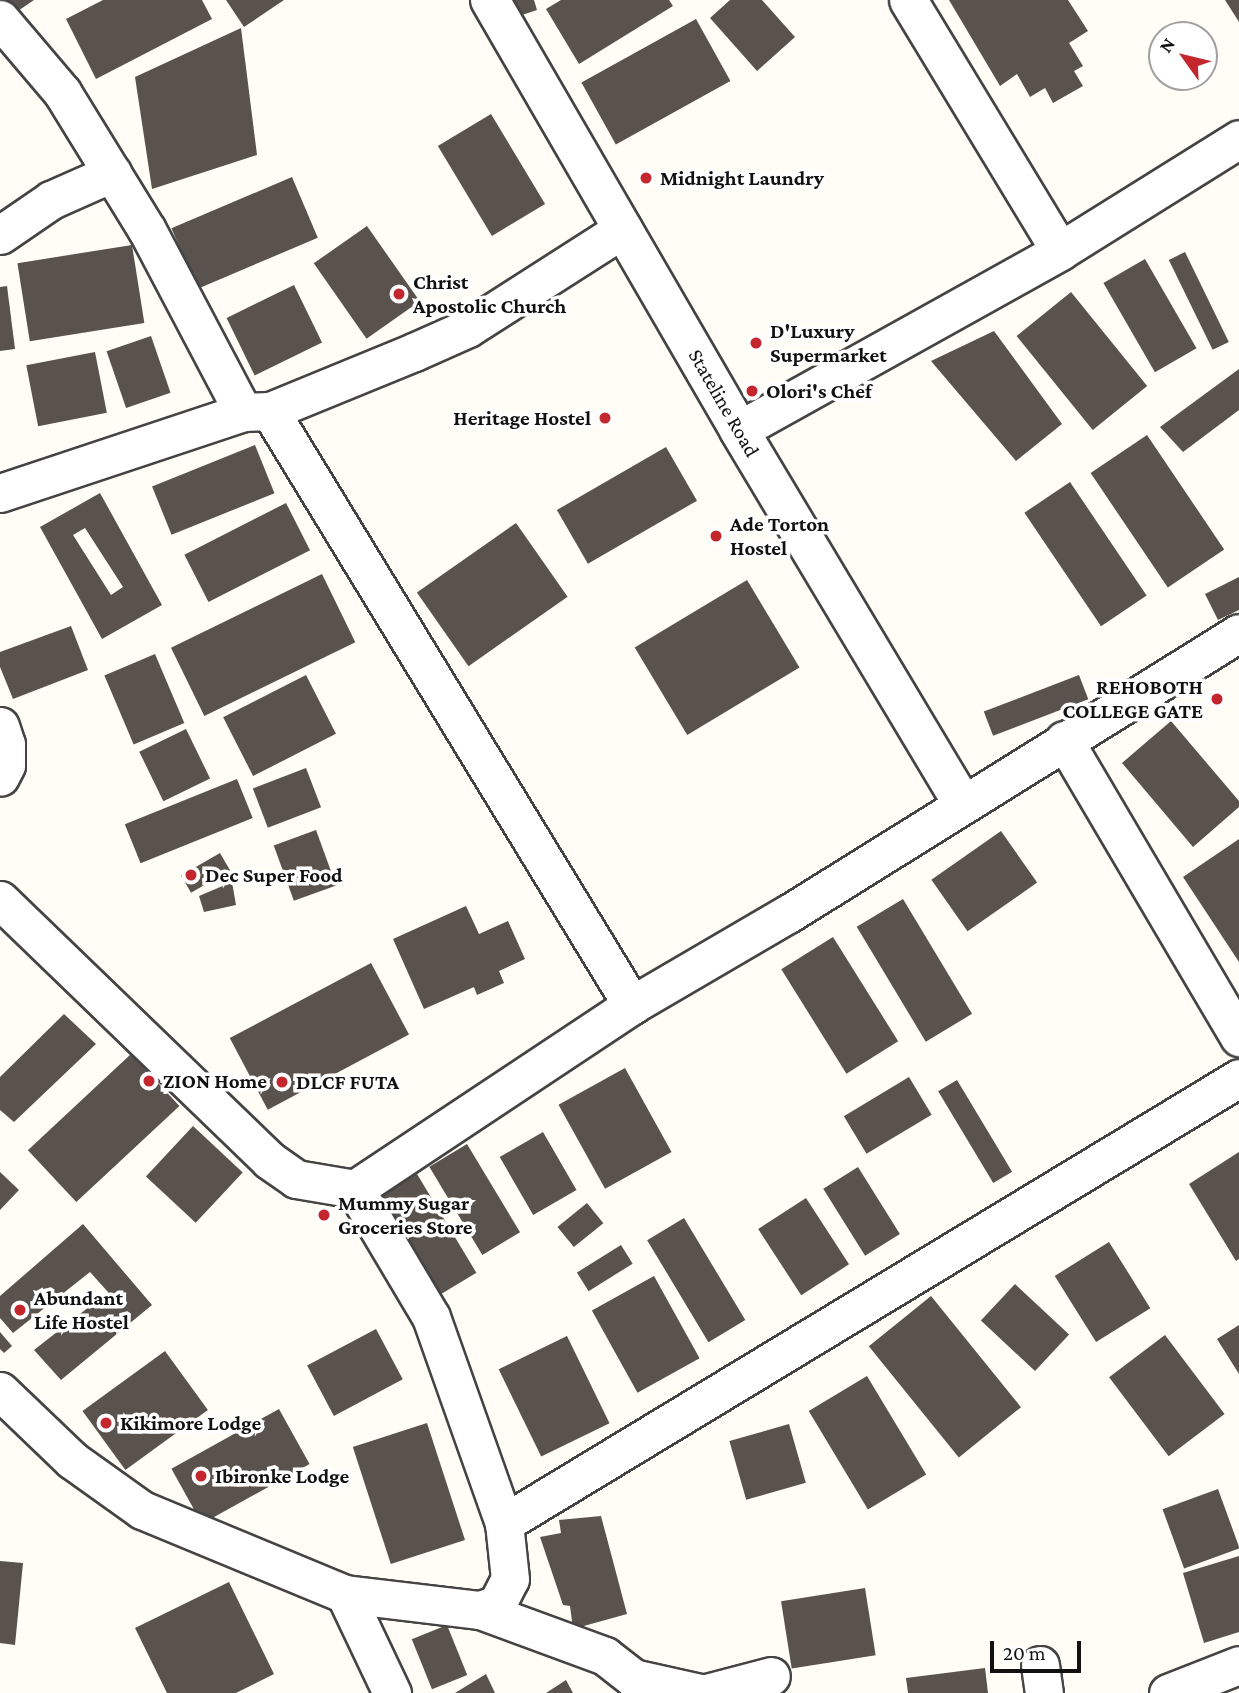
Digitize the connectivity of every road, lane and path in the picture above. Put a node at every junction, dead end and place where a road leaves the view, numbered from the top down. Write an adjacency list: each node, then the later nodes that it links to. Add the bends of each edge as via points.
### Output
1 (490, 0): 6 (street, Stateline Road)
2 (908, 0): 8 (street)
3 (0, 19): 5 (street, via 62,92)
4 (1239, 139): 8 (street)
5 (112, 173): 7 (street, via 51,200); 9 (street)
6 (623, 229): 9 (street, via 468,328); 10 (street, Stateline Road)
7 (0, 235)
8 (1060, 251): 10 (street)
9 (257, 412): 11 (street); 18 (street)
10 (739, 430): 16 (street, Stateline Road)
11 (0, 493)
12 (1239, 633): 14 (street)
13 (0, 726): 15 (street, via 6,744)
14 (1064, 740): 16 (street); 19 (street)
15 (0, 777)
16 (963, 804): 18 (street)
17 (0, 900): 21 (street, via 269,1160 296,1179)
18 (632, 1005): 21 (street)
19 (1239, 1037)
20 (1239, 1078): 23 (street)
21 (355, 1189): 23 (street, via 431,1317)
22 (0, 1391): 24 (street, via 72,1460 142,1510)
23 (504, 1523): 25 (street, via 510,1579 497,1604)
24 (345, 1594): 25 (street); 28 (street)
25 (480, 1610): 29 (street, via 605,1656 633,1678)
26 (1239, 1665): 31 (street)
27 (771, 1676): 30 (street)
28 (392, 1693)
29 (699, 1693)
30 (707, 1693)
31 (1168, 1693)

